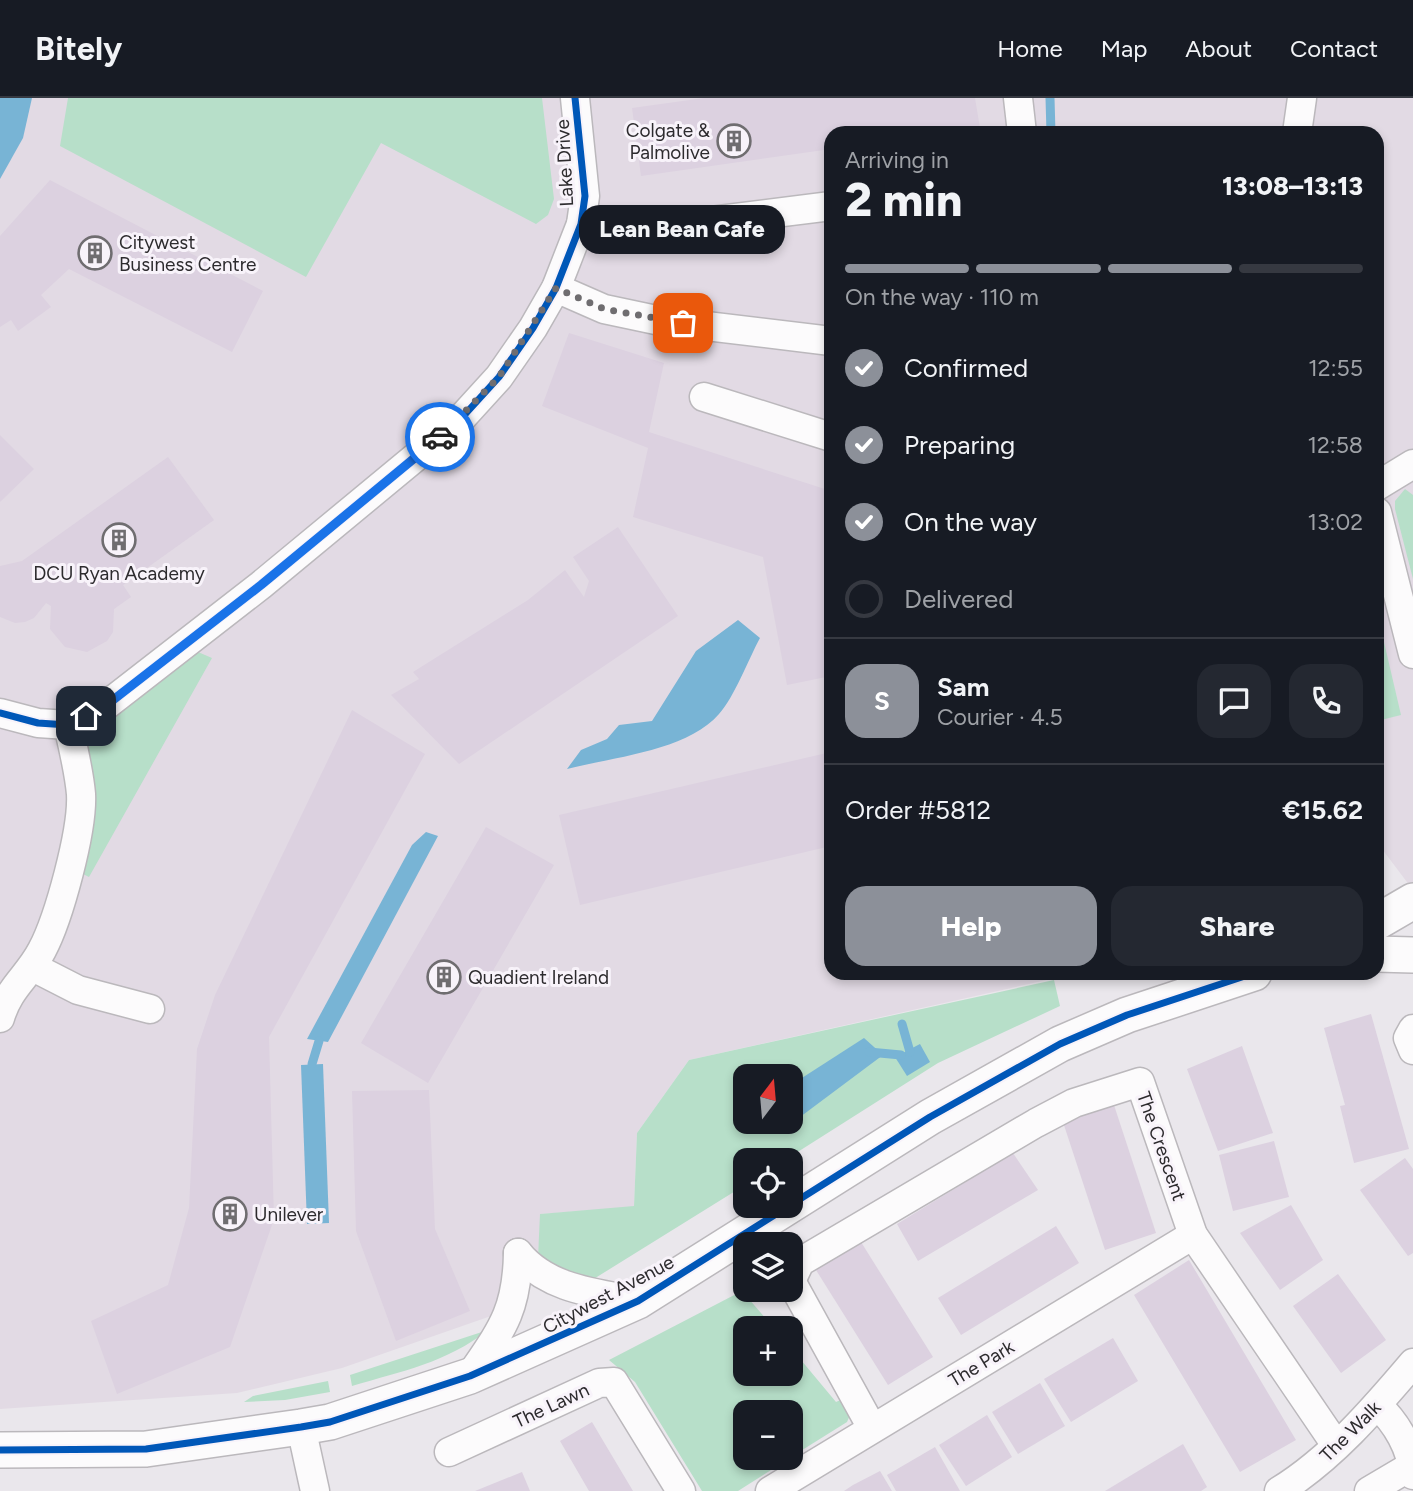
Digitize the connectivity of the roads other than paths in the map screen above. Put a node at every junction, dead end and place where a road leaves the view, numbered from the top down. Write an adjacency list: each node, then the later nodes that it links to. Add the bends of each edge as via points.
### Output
1 (575, 98): 7 (street, Lake Drive, via 585,196)
2 (1018, 98): 4 (street)
3 (1302, 98): 5 (street)
4 (1021, 126)
5 (1298, 126)
6 (824, 207): 7 (street, via 655,228)
7 (581, 224): 8 (street, Lake Drive)
8 (556, 288): 9 (street, via 604,309 656,320); 17 (street, Lake Drive, via 499,377 458,422 104,707)
9 (824, 340)
10 (705, 397): 11 (street)
11 (824, 435)
12 (1413, 464): 13 (street)
13 (1384, 482)
14 (1384, 556): 15 (street)
15 (1413, 654)
16 (0, 713): 17 (street)
17 (68, 725): 22 (street, via 81,796 57,909)
18 (1413, 901): 19 (main road)
19 (1384, 918)
20 (1384, 954): 21 (main road)
21 (1413, 955)
22 (33, 967): 24 (street, via 78,990); 25 (street, via 5,998)
23 (1233, 980): 30 (main road, Citywest Avenue, via 1138,1011 1060,1044 930,1116)
24 (150, 1009)
25 (0, 1018)
26 (1413, 1029): 27 (street, via 1408,1038)
27 (1413, 1050)
28 (1193, 1235): 29 (street, The Crescent, via 1140,1082 1074,1103 948,1172); 36 (street, The Park); 37 (street, The Crescent)
29 (803, 1260)
30 (638, 1301): 33 (main road, Citywest Avenue); 33 (street, via 575,1289 532,1270 519,1253 517,1291 499,1333)
31 (803, 1302): 36 (street, The Crescent)
32 (1413, 1363): 34 (street, The Walk)
33 (470, 1376): 35 (main road, Citywest Avenue, via 330,1422)
34 (1377, 1405): 37 (street, The Walk); 40 (street, via 1395,1422)
35 (300, 1427): 38 (main road, Citywest Avenue, via 146,1449); 42 (street)
36 (873, 1428): 44 (street, The Park)
37 (1336, 1445): 45 (street, The Walk)
38 (0, 1450)
39 (449, 1452): 43 (street, The Lawn, via 599,1383 614,1382)
40 (1413, 1465): 41 (street); 46 (street)
41 (1413, 1475)
42 (315, 1491)
43 (681, 1491)
44 (770, 1491)
45 (1279, 1491)
46 (1369, 1491)

